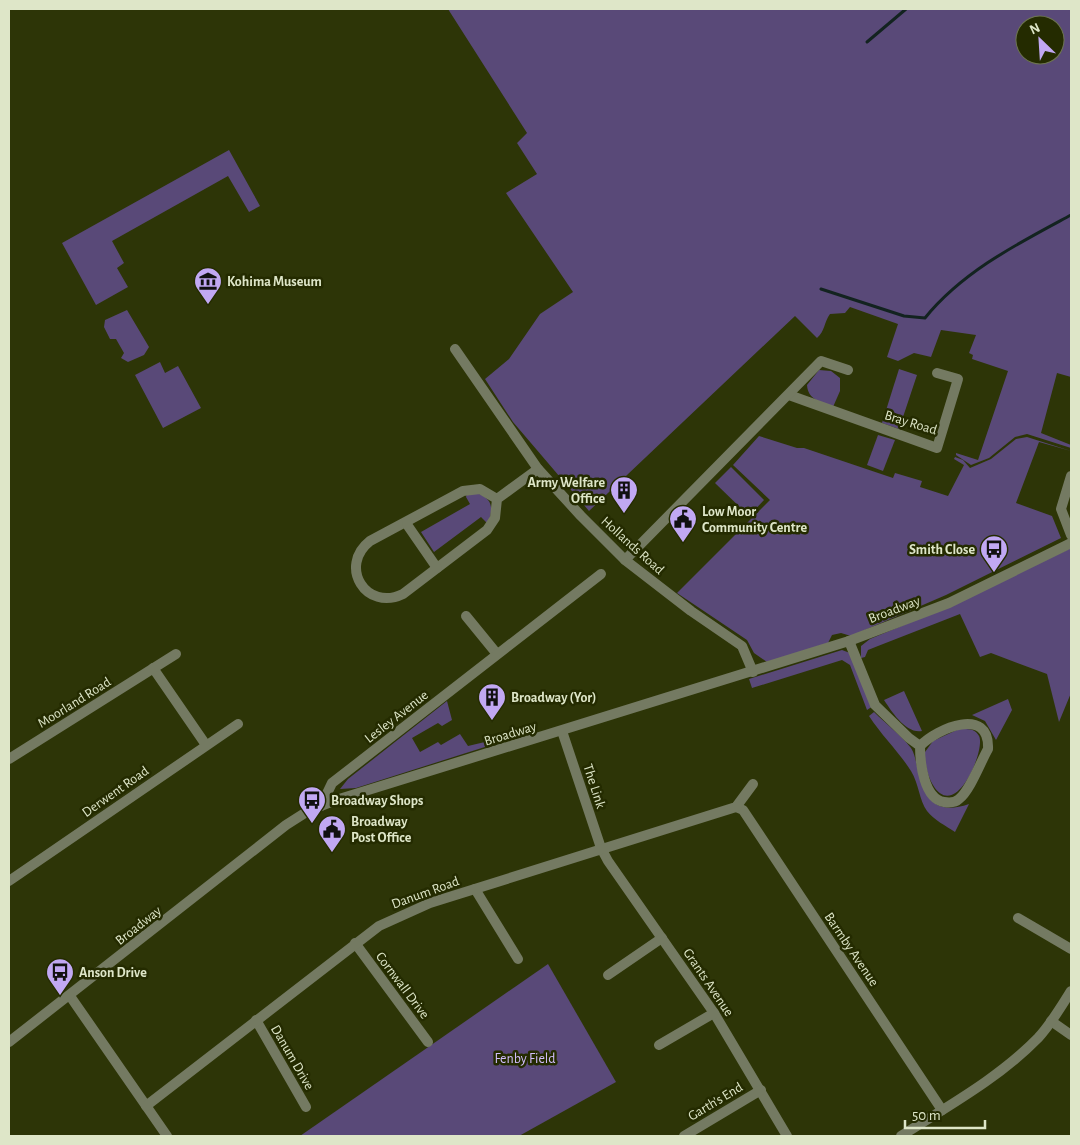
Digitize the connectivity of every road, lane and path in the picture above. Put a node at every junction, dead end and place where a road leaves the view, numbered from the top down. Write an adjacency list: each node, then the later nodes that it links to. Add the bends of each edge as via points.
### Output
1 (455, 349): 5 (street, Hollands Road)
2 (848, 370): 4 (street, via 821,361)
3 (937, 373): 4 (street, Bray Road, via 958,379 937,448)
4 (790, 395): 11 (street)
5 (538, 469): 7 (street); 11 (street, Hollands Road)
6 (1071, 476): 9 (street, via 1060,509)
7 (497, 500): 8 (street, via 480,489 470,489); 12 (street, via 495,518 487,530)
8 (408, 522): 12 (street, via 413,535); 12 (street, via 370,541 360,550 356,573 362,587 373,596 396,598)
9 (1071, 535)
10 (1071, 544): 15 (street, Broadway, via 949,603)
11 (625, 560): 19 (street, Hollands Road, via 742,646)
12 (437, 568)
13 (601, 574): 17 (street, Lesley Avenue)
14 (466, 616): 17 (street)
15 (849, 641): 19 (street, Broadway); 23 (street, via 875,705)
16 (176, 654): 18 (street, Moorland Road)
17 (496, 654): 26 (street, Lesley Avenue, via 332,783)
18 (153, 668): 22 (street); 24 (street, Moorland Road)
19 (753, 672): 21 (street, Broadway)
20 (238, 724): 22 (street, Derwent Road)
21 (562, 731): 26 (street, Broadway); 28 (street, The Link)
22 (206, 745): 29 (street, Derwent Road)
23 (920, 746): 23 (street, via 927,786 941,802 951,803 965,793 988,749 988,741 985,732 968,722 930,737)
24 (9, 759)
25 (753, 784): 27 (street)
26 (321, 806): 38 (street, Broadway, via 280,829)
27 (736, 807): 28 (street, Danum Road); 49 (street, Barmby Avenue, via 743,810)
28 (601, 848): 30 (street, Danum Road); 32 (street, Grants Avenue)
29 (9, 881)
30 (475, 889): 33 (street, Danum Road, via 413,909 379,926); 35 (street)
31 (1018, 918): 34 (street)
32 (662, 938): 36 (street); 39 (street, Grants Avenue)
33 (355, 944): 40 (street, Danum Road); 44 (street, Cornwall Drive)
34 (1071, 949)
35 (518, 959)
36 (608, 975)
37 (1071, 991): 41 (street)
38 (70, 996): 43 (street, Broadway); 47 (street)
39 (714, 1013): 45 (street); 46 (street, Grants Avenue)
40 (256, 1020): 47 (street, Danum Road); 48 (street, Danum Drive)
41 (1052, 1021): 42 (street); 49 (street, via 1007,1065)
42 (1071, 1035)
43 (9, 1042)
44 (428, 1042)
45 (659, 1045)
46 (761, 1090): 51 (street, Garth's End); 52 (street, Grants Avenue)
47 (146, 1106): 50 (street)
48 (306, 1107)
49 (942, 1110): 53 (street)
50 (167, 1136)
51 (684, 1136)
52 (787, 1136)
53 (901, 1136)

